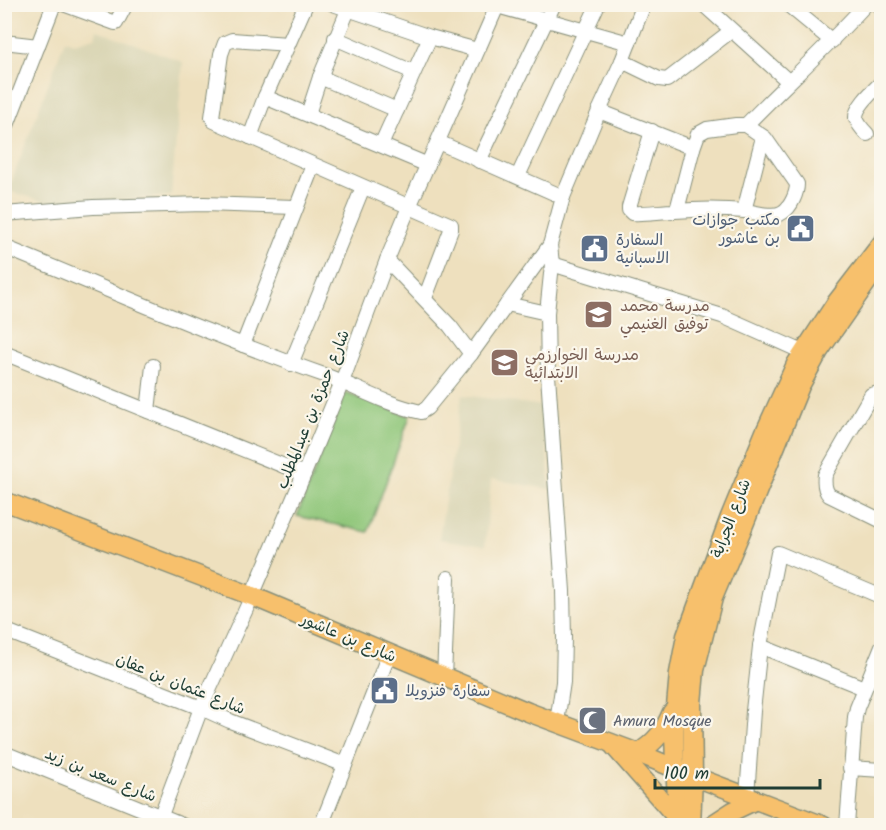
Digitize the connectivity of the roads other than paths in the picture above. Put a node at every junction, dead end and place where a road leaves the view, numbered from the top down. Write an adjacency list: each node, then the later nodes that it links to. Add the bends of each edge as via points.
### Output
1 (54, 4): 25 (street)
2 (63, 4): 3 (street, via 116,23)
3 (126, 4)
4 (306, 4): 24 (street)
5 (333, 4): 15 (street)
6 (554, 4): 16 (street)
7 (598, 4): 17 (street)
8 (644, 4): 23 (street)
9 (703, 4): 18 (street)
10 (787, 4): 21 (street)
11 (866, 4): 21 (street)
12 (878, 4): 14 (street)
13 (495, 5): 16 (street); 26 (street, شارع حمزة بن عبدالمطلب)
14 (882, 8)
15 (348, 10): 19 (street); 20 (street)
16 (547, 21): 17 (street); 46 (street)
17 (586, 31): 23 (street); 49 (street)
18 (731, 31): 27 (street, via 667,80 659,80); 30 (street)
19 (430, 37): 26 (street); 28 (street)
20 (335, 38): 28 (street); 29 (street)
21 (832, 41): 30 (street)
22 (4, 42): 25 (street)
23 (629, 43): 27 (street)
24 (288, 44): 32 (street); 41 (street, via 232,40 223,47 212,117 218,124)
25 (38, 46): 33 (street)
26 (477, 50): 43 (street, شارع حمزة بن عبدالمطلب)
27 (622, 61): 35 (street)
28 (413, 72): 34 (street)
29 (320, 77): 34 (street); 36 (street)
30 (788, 81): 37 (street)
31 (882, 82): 40 (street, via 856,111 859,125)
32 (265, 97): 36 (street); 41 (street)
33 (11, 98): 39 (street)
34 (397, 110): 44 (street)
35 (598, 111): 38 (street); 51 (street)
36 (308, 114): 44 (street)
37 (746, 125): 42 (street); 45 (street, via 702,130)
38 (652, 131): 45 (street); 54 (street, via 629,210 636,214)
39 (4, 133)
40 (867, 134)
41 (250, 137): 47 (street)
42 (763, 137): 55 (street); 55 (street, via 796,182 797,191 783,212)
43 (438, 142): 46 (street); 48 (street, شارع حمزة بن عبدالمطلب)
44 (381, 145): 48 (street)
45 (693, 148): 54 (street)
46 (479, 161): 49 (street)
47 (314, 165): 50 (street); 52 (street)
48 (428, 165): 53 (street, شارع حمزة بن عبدالمطلب)
49 (518, 176): 51 (street)
50 (363, 187): 53 (street); 70 (street)
51 (563, 197): 58 (street)
52 (296, 207): 56 (street, via 204,204); 66 (street)
53 (409, 207): 60 (street, شارع حمزة بن عبدالمطلب); 63 (street, via 451,227)
54 (677, 210): 55 (street)
55 (744, 211)
56 (4, 214)
57 (882, 243): 67 (main road, شارع الجرابة)
58 (550, 245): 62 (street); 64 (street)
59 (4, 247): 66 (street)
60 (387, 260): 63 (street); 72 (street, شارع حمزة بن عبدالمطلب)
61 (882, 262): 97 (main road, شارع الجرابة, via 809,368 713,598 695,670)
62 (552, 264): 65 (street); 67 (street, via 722,316)
63 (425, 298): 69 (street)
64 (507, 304): 65 (street); 69 (street)
65 (547, 313): 89 (street, via 564,638)
66 (243, 345): 70 (street)
67 (803, 352): 87 (main road, شارع الجرابة, via 765,432 702,591 686,636)
68 (4, 353): 74 (street)
69 (471, 354): 72 (street, via 421,412)
70 (291, 364): 72 (street)
71 (153, 366): 74 (street)
72 (342, 382): 75 (street, شارع حمزة بن عبدالمطلب)
73 (882, 393): 77 (street, via 871,395 824,482 829,495)
74 (148, 411): 75 (street)
75 (304, 474): 79 (street, شارع حمزة بن عبدالمطلب)
76 (4, 501): 79 (main road, شارع بن عاشور)
77 (882, 521)
78 (448, 578): 85 (street)
79 (252, 596): 84 (main road, شارع بن عاشور); 88 (street, شارع حمزة بن عبدالمطلب)
80 (882, 597): 82 (street, via 778,553)
81 (4, 630): 88 (street, شارع عثمان بن عفان)
82 (760, 646): 86 (street); 98 (street, via 753,711)
83 (882, 646): 86 (street)
84 (389, 654): 85 (main road, شارع بن عاشور); 93 (street)
85 (444, 678): 89 (main road, شارع بن عاشور)
86 (864, 688): 95 (street, via 855,717)
87 (676, 702): 92 (main road, via 655,741); 94 (main road, شارع الجرابة)
88 (201, 708): 93 (street, شارع عثمان بن عفان); 99 (street, شارع حمزة بن عبدالمطلب)
89 (557, 722): 90 (main road, شارع بن عاشور)
90 (611, 743): 92 (main road, شارع بن عاشور); 100 (main road)
91 (4, 753): 99 (street, شارع سعد بن زيد)
92 (638, 753): 94 (main road, شارع بن عاشور)
93 (345, 765): 102 (street)
94 (675, 768): 97 (main road, شارع بن عاشور); 100 (main road, شارع الجرابة)
95 (850, 768): 96 (street); 105 (street)
96 (882, 770)
97 (693, 776): 98 (main road, شارع بن عاشور); 100 (main road, شارع الجرابة)
98 (752, 798): 103 (main road); 104 (main road, شارع بن عاشور)
99 (159, 821): 101 (street, شارع سعد بن زيد)
100 (683, 823)
101 (184, 825)
102 (321, 825)
103 (710, 825)
104 (824, 825)
105 (847, 825)

